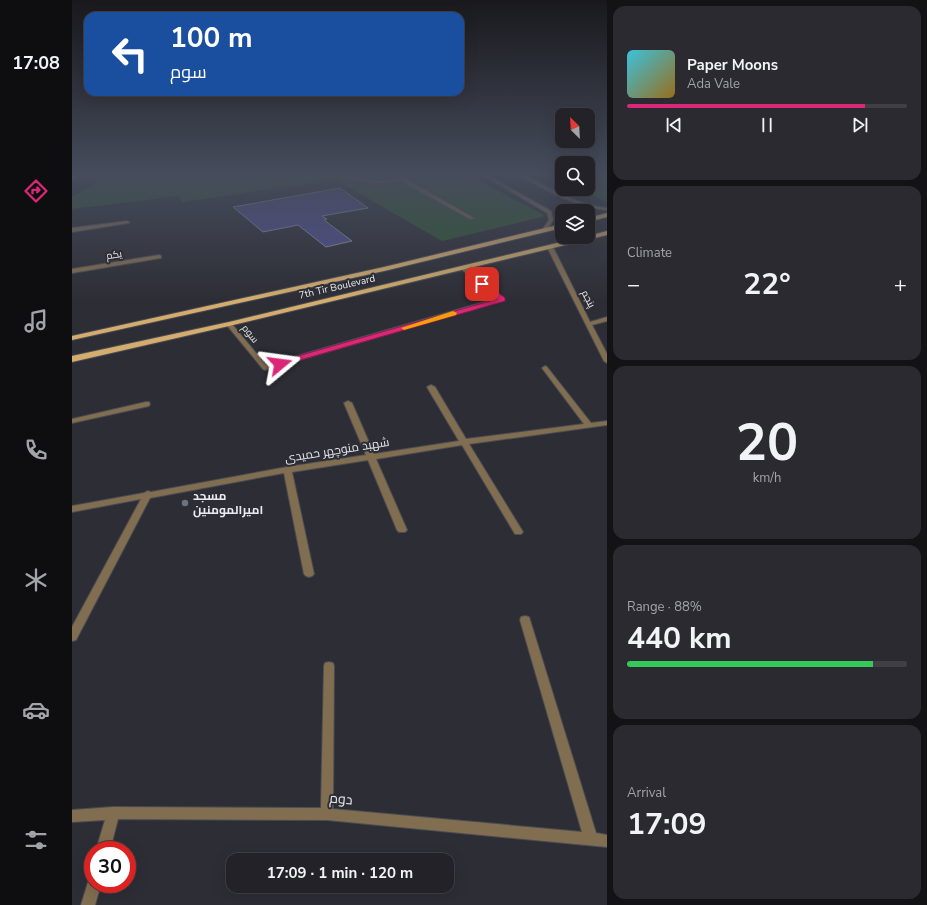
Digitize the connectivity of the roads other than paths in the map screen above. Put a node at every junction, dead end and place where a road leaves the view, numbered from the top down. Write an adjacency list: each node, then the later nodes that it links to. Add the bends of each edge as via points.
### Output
1 (467, 215): 4 (street)
2 (550, 215): 9 (street, via 551,220)
3 (607, 215): 5 (main road)
4 (472, 218)
5 (595, 218)
6 (127, 222): 8 (street)
7 (555, 228): 9 (main road, 7th Tir Boulevard)
8 (72, 230)
9 (545, 230): 15 (main road, 7th Tir Boulevard)
10 (607, 233): 11 (main road, 7th Tir Boulevard)
11 (550, 247): 13 (main road, 7th Tir Boulevard); 18 (street, پنجم)
12 (159, 257): 14 (street, یکم)
13 (463, 268): 15 (main road, 7th Tir Boulevard); 17 (street, سوم, via 502,299 265,368)
14 (72, 271)
15 (393, 275): 17 (main road, 7th Tir Boulevard); 19 (main road, 7th Tir Boulevard)
16 (607, 319): 18 (street)
17 (229, 324): 20 (main road, 7th Tir Boulevard)
18 (589, 324): 21 (street, پنجم)
19 (72, 338)
20 (72, 358)
21 (607, 361)
22 (545, 368): 28 (street)
23 (431, 387): 29 (street)
24 (348, 403): 30 (street)
25 (146, 404): 26 (street)
26 (72, 421)
27 (607, 423): 28 (street, شهبد منوچهر حمیدی)
28 (589, 425): 29 (street, شهبد منوچهر حمیدی)
29 (465, 442): 30 (street, شهبد منوچهر حمیدی); 35 (street)
30 (370, 457): 31 (street, شهبد منوچهر حمیدی); 34 (street)
31 (287, 470): 32 (street, شهبد منوچهر حمیدی); 36 (street)
32 (148, 494): 33 (street, شهبد منوچهر حمیدی); 38 (street)
33 (72, 509)
34 (402, 530)
35 (518, 532)
36 (310, 574)
37 (525, 620): 43 (street)
38 (72, 637)
39 (329, 666): 41 (street)
40 (113, 813): 41 (street, دوم); 42 (street, دوم); 44 (street)
41 (327, 814): 43 (street, دوم)
42 (72, 816)
43 (591, 840): 45 (street, دوم)
44 (105, 841)
45 (607, 841)
46 (91, 893): 47 (street)
47 (88, 905)

